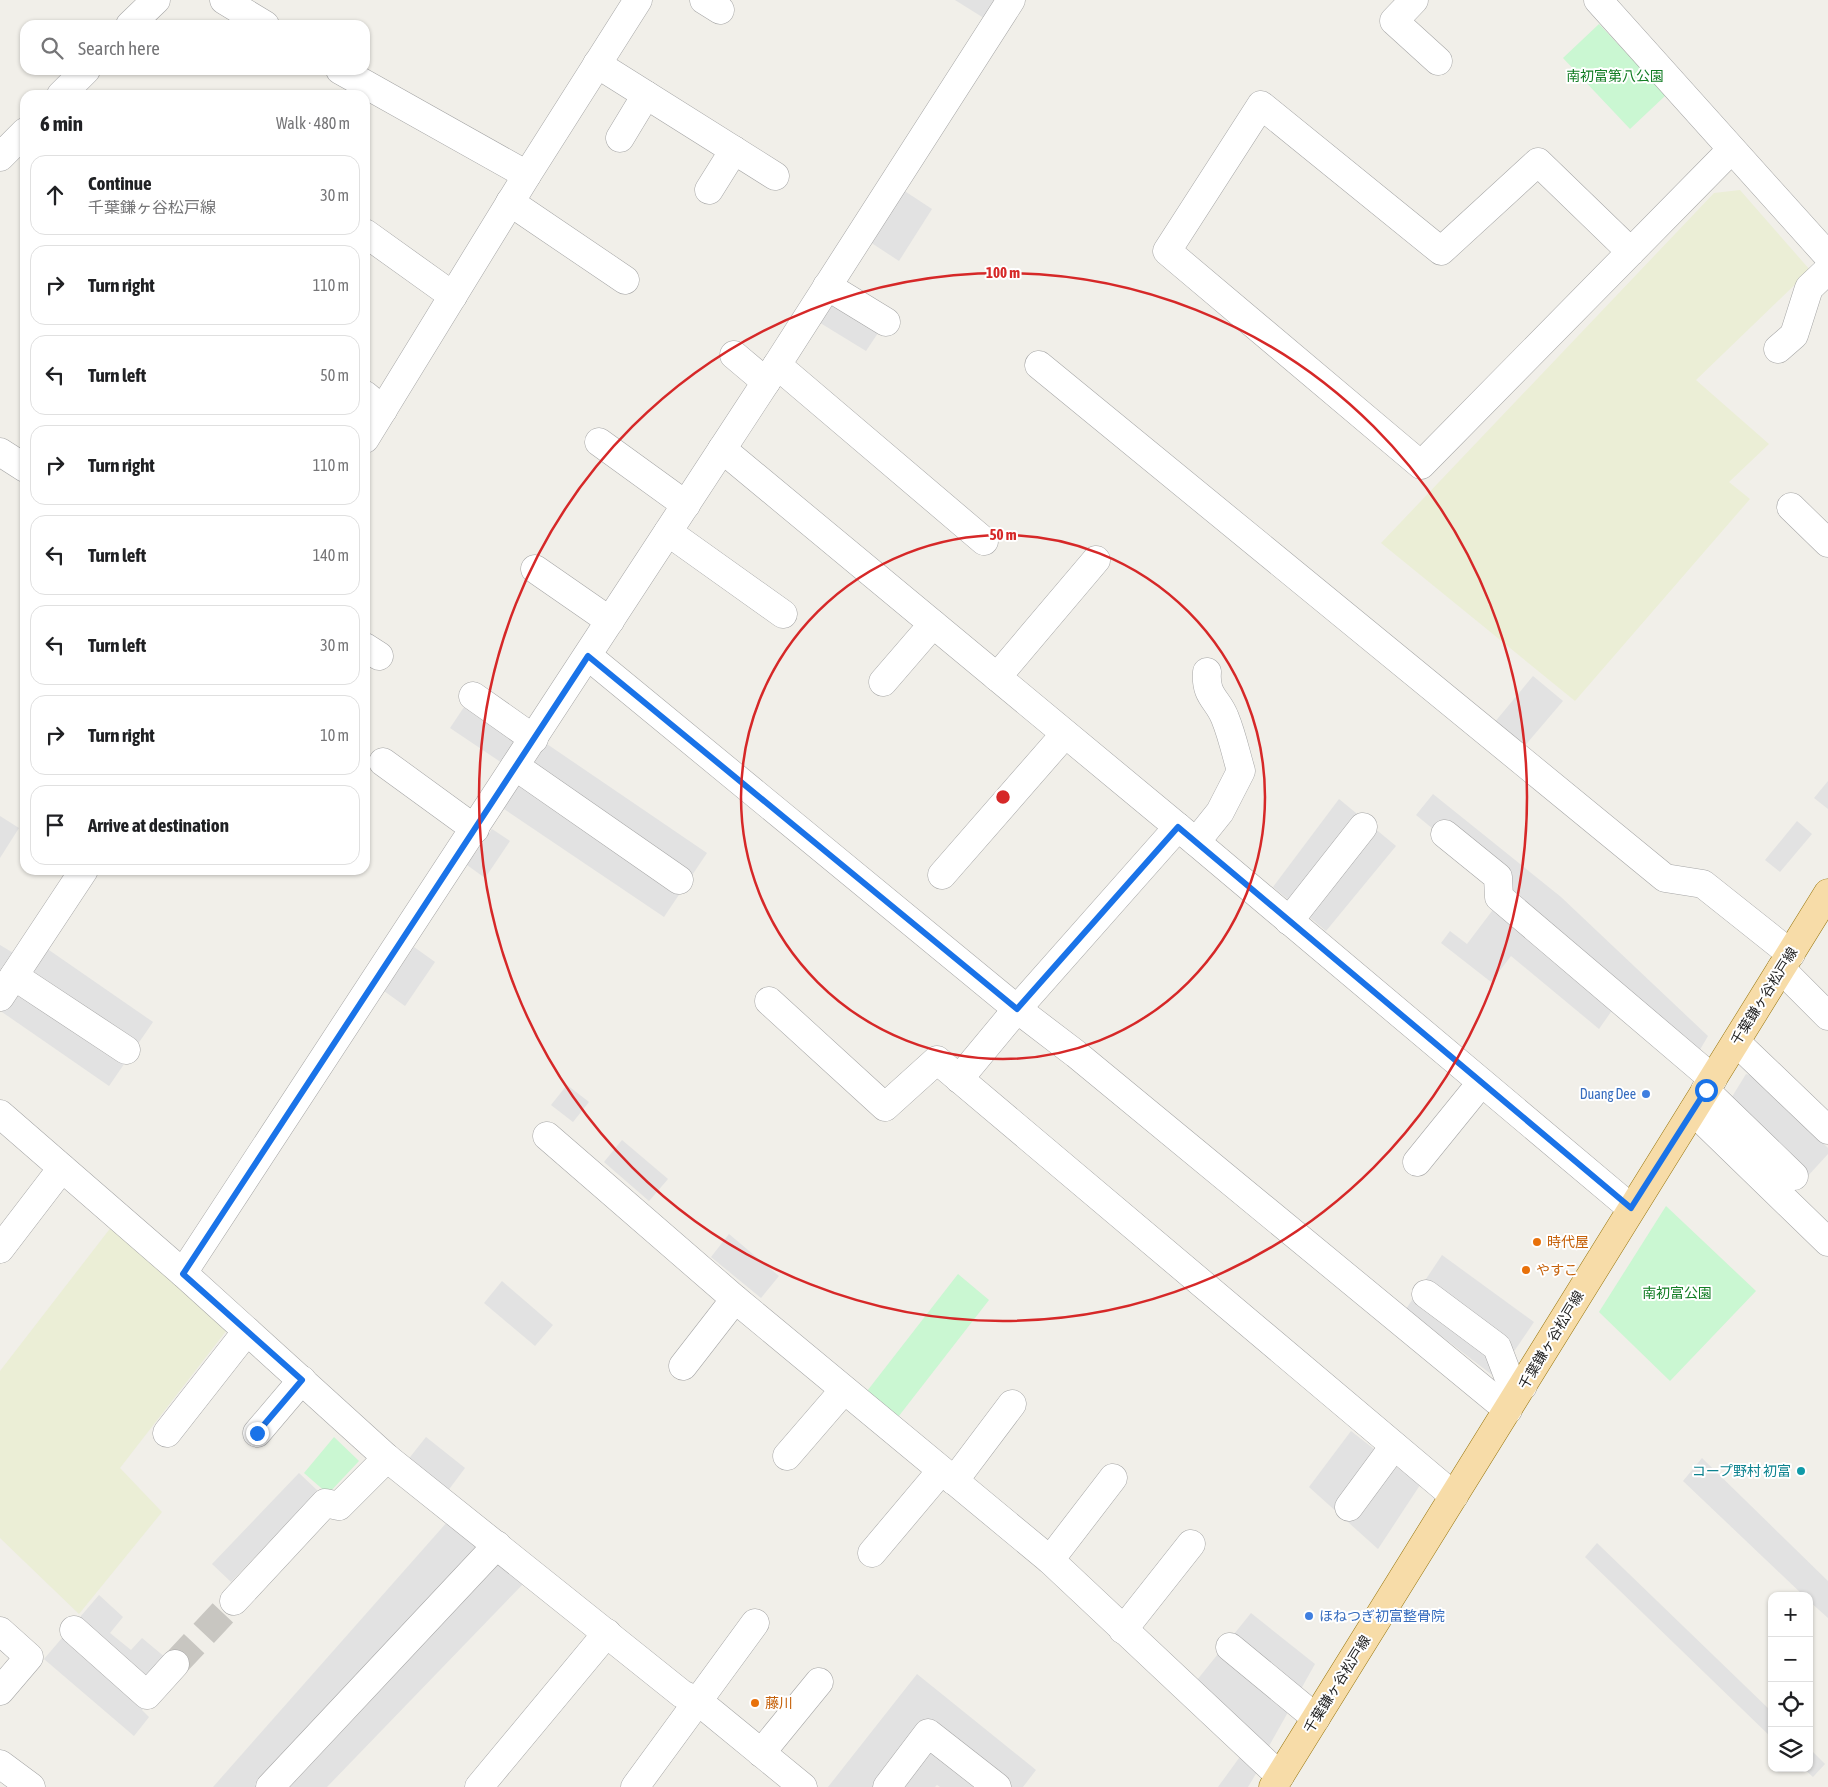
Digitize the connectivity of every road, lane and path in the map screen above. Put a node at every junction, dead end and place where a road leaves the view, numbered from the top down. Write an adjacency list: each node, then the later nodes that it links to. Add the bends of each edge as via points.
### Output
1 (224, 0): 6 (street)
2 (638, 0): 8 (street)
3 (1011, 0): 23 (street)
4 (1414, 0): 7 (street, via 1394,21)
5 (1598, 0): 13 (street)
6 (257, 20)
7 (1438, 61)
8 (597, 64): 10 (street); 14 (street)
9 (349, 75): 14 (street)
10 (646, 95): 11 (street); 12 (street)
11 (620, 138)
12 (734, 150): 15 (street); 16 (street)
13 (1732, 150): 19 (street); 20 (street)
14 (527, 175): 17 (street)
15 (775, 176)
16 (710, 190)
17 (510, 202): 22 (street); 24 (street)
18 (370, 237): 24 (street)
19 (1631, 252): 19 (street, via 1421,465 1167,251 1261,105 1441,250 1538,162)
20 (1828, 256)
21 (1828, 270): 26 (street, via 1809,288 1794,335)
22 (625, 280)
23 (828, 286): 25 (street); 29 (street)
24 (453, 296): 30 (street)
25 (886, 322)
26 (1778, 349)
27 (734, 355): 29 (street)
28 (1039, 365): 64 (street, via 1665,878 1703,884)
29 (772, 374): 33 (street); 39 (street)
30 (374, 402): 31 (street)
31 (370, 418)
32 (599, 442): 36 (street)
33 (722, 450): 36 (street); 45 (street)
34 (0, 452): 35 (street)
35 (20, 465)
36 (686, 504): 38 (street)
37 (1791, 507): 40 (street)
38 (668, 532): 43 (street); 44 (street)
39 (984, 541)
40 (1828, 543)
41 (1096, 560): 48 (street)
42 (535, 569): 44 (street)
43 (783, 614)
44 (610, 622): 46 (street)
45 (933, 624): 48 (street); 49 (street)
46 (588, 656): 52 (street); 67 (street)
47 (1207, 672): 58 (street, via 1206,686 1225,716 1241,771 1220,812)
48 (997, 677): 51 (street)
49 (883, 682)
50 (473, 696): 52 (street)
51 (1065, 734): 58 (street); 60 (street)
52 (534, 739): 54 (street)
53 (383, 762): 56 (street)
54 (515, 766): 56 (street); 61 (street)
55 (1363, 827): 63 (street)
56 (475, 829): 83 (street)
57 (1446, 834): 73 (street, via 1498,877 1499,897)
58 (1187, 835): 63 (street); 67 (street)
59 (81, 875): 65 (street)
60 (942, 875)
61 (679, 880)
62 (1828, 892): 64 (main road, 千葉鎌ヶ谷松戸線)
63 (1289, 921): 72 (street)
64 (1786, 961): 68 (street); 69 (main road, 千葉鎌ヶ谷松戸線)
65 (4, 990): 70 (street)
66 (768, 1001): 71 (street, via 885,1107 937,1060)
67 (1017, 1009): 71 (street); 92 (street)
68 (1828, 1016)
69 (1736, 1042): 73 (main road, 千葉鎌ヶ谷松戸線); 75 (street)
70 (126, 1050)
71 (959, 1079): 95 (street)
72 (1481, 1083): 77 (street); 80 (street)
73 (1704, 1093): 79 (street); 80 (main road, 千葉鎌ヶ谷松戸線); 81 (street)
74 (0, 1114): 78 (street)
75 (1828, 1130)
76 (547, 1136): 85 (street)
77 (1417, 1162)
78 (62, 1168): 82 (street); 83 (street)
79 (1794, 1176)
80 (1631, 1208): 89 (main road, 千葉鎌ヶ谷松戸線)
81 (1828, 1242)
82 (0, 1249)
83 (183, 1274): 86 (street)
84 (1426, 1294): 89 (street, via 1497,1347 1508,1376)
85 (735, 1300): 87 (street); 90 (street)
86 (248, 1331): 88 (street); 93 (street)
87 (683, 1366)
88 (302, 1380): 94 (street); 97 (street)
89 (1524, 1386): 92 (main road, 千葉鎌ヶ谷松戸線)
90 (844, 1390): 96 (street); 98 (street)
91 (1012, 1404): 98 (street)
92 (1508, 1410): 100 (main road, 千葉鎌ヶ谷松戸線)
93 (167, 1433)
94 (257, 1433)
95 (1394, 1446): 100 (street); 101 (street)
96 (787, 1456)
97 (387, 1458): 103 (street); 106 (street, via 339,1506 325,1503)
98 (948, 1476): 104 (street); 105 (street)
99 (1113, 1478): 105 (street)
100 (1454, 1496): 117 (main road, 千葉鎌ヶ谷松戸線)
101 (1349, 1506)
102 (1191, 1544): 109 (street)
103 (497, 1545): 111 (street); 122 (street)
104 (872, 1553)
105 (1050, 1560): 109 (street)
106 (234, 1601)
107 (755, 1623): 116 (street)
108 (74, 1630): 113 (street, via 146,1695)
109 (1123, 1630): 120 (street)
110 (0, 1631): 115 (street, via 29,1657)
111 (607, 1633): 116 (street, via 682,1694); 123 (street)
112 (1230, 1647): 117 (street)
113 (175, 1664)
114 (819, 1682): 118 (street)
115 (0, 1691)
116 (698, 1701): 118 (street); 124 (street)
117 (1316, 1718): 120 (main road, 千葉鎌ヶ谷松戸線)
118 (761, 1752): 125 (street)
119 (0, 1764): 121 (street)
120 (1276, 1782)
121 (31, 1787)
122 (270, 1787)
123 (478, 1787)
124 (635, 1787)
125 (803, 1787)
126 (887, 1787): 127 (street, via 928,1733)
127 (997, 1787)

